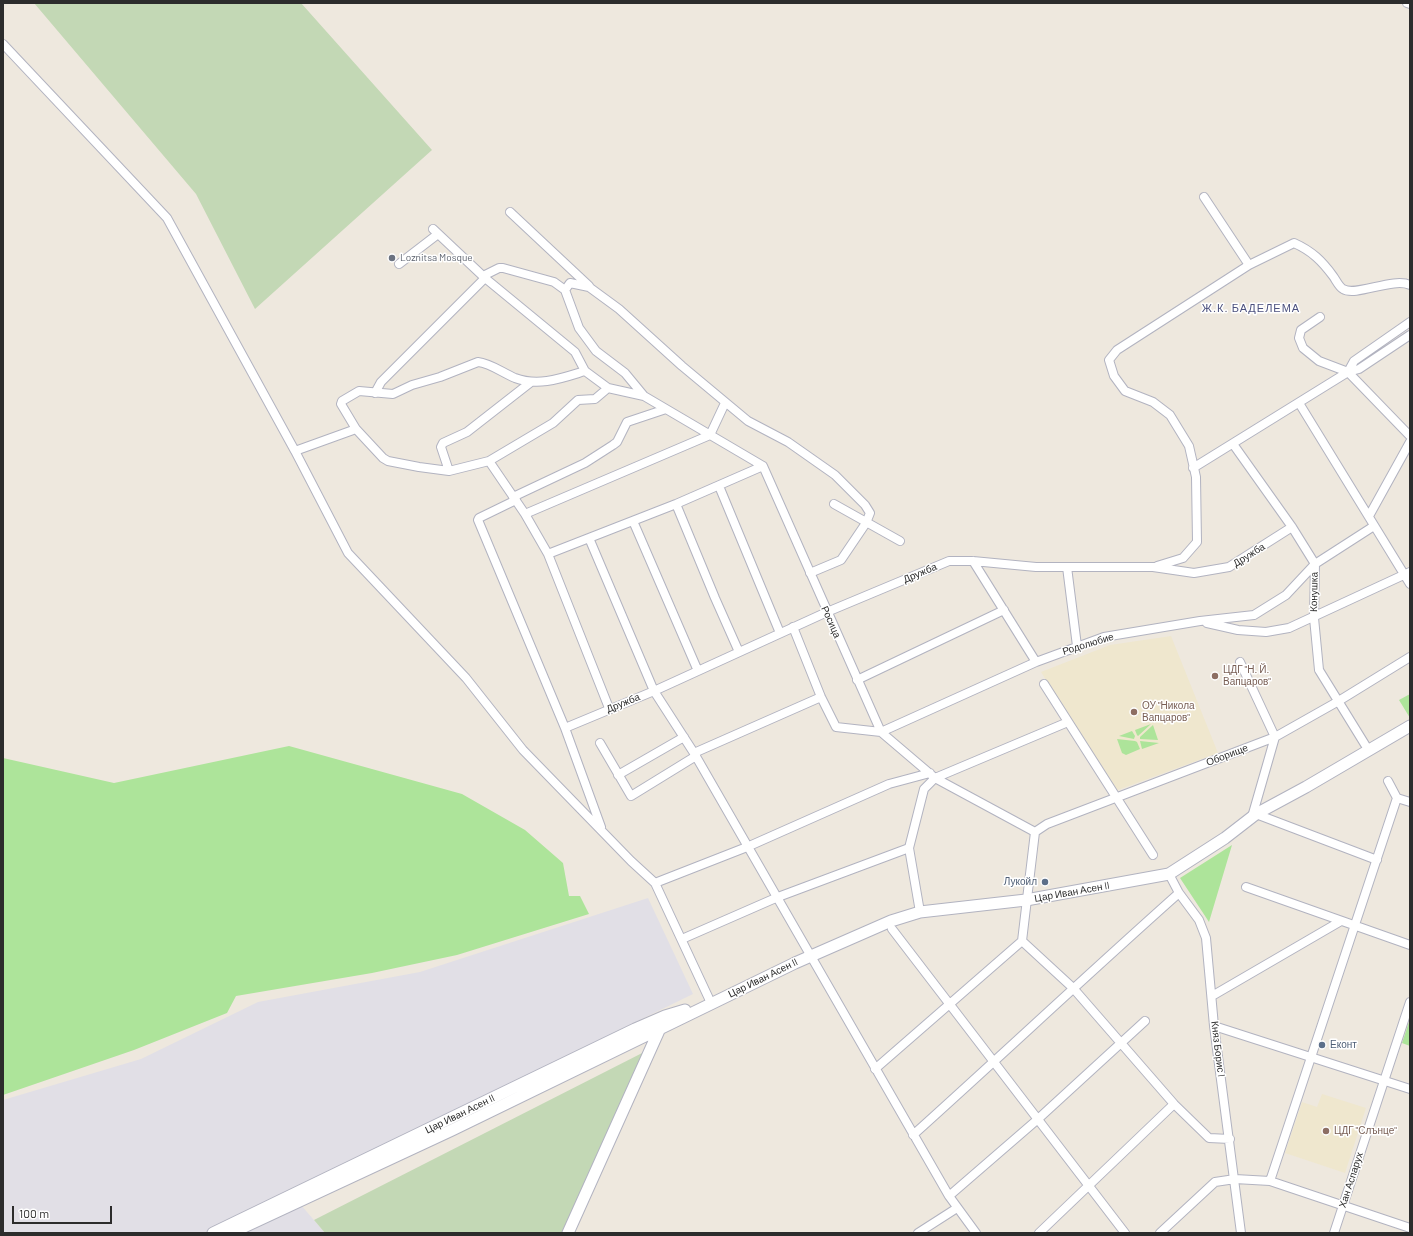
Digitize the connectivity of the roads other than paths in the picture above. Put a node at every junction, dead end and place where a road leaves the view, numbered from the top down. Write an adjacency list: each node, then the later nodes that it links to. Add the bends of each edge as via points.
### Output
1 (3, 44): 28 (street, via 167,218)
2 (1204, 196): 5 (street)
3 (510, 212): 6 (street)
4 (399, 264): 7 (street, via 436,232)
5 (1249, 266): 8 (street, via 1294,243 1308,249 1320,259 1343,289 1352,291 1398,283); 31 (street, via 1117,350 1109,360 1114,376 1126,391 1153,402 1170,415 1189,446)
6 (571, 270): 9 (street); 10 (street)
7 (484, 277): 9 (street, via 503,268); 14 (street, via 575,352); 18 (street, via 381,382)
8 (1410, 285)
9 (567, 287): 10 (street); 19 (street, via 579,328 596,351 625,373)
10 (589, 287): 20 (street, via 619,309)
11 (1320, 317): 15 (street, via 1301,330 1298,338 1303,348 1319,361)
12 (1410, 322): 15 (street, via 1354,361)
13 (1410, 335): 15 (street, via 1359,369)
14 (585, 371): 16 (street, via 549,381); 17 (street)
15 (1348, 372): 21 (street); 25 (street)
16 (531, 382): 18 (street, via 478,362 393,394); 32 (street, via 467,432 443,443 441,447)
17 (608, 388): 19 (street); 29 (street, via 595,399 578,400 552,423)
18 (375, 393): 23 (street, via 356,392 342,401 341,404)
19 (644, 396): 22 (street)
20 (725, 403): 24 (street); 40 (street, via 748,421 788,442 835,475 865,505 870,513)
21 (1298, 403): 27 (street); 38 (street)
22 (666, 409): 24 (street); 34 (street, via 627,422 617,442 591,460)
23 (356, 429): 28 (street); 32 (street, via 388,461)
24 (710, 434): 30 (street); 37 (street)
25 (1410, 436)
26 (1410, 442): 38 (street)
27 (1233, 444): 31 (street); 42 (street, Конушка)
28 (295, 451): 87 (street, via 348,553 466,678 524,750)
29 (489, 461): 32 (street); 34 (street)
30 (763, 466): 33 (street); 50 (street, Росица)
31 (1193, 468): 49 (street, via 1196,477 1197,542 1183,558)
32 (449, 471)
33 (719, 486): 35 (street); 58 (street)
34 (514, 498): 37 (street); 73 (street, via 478,520)
35 (676, 504): 39 (street); 60 (street)
36 (834, 504): 40 (street)
37 (525, 514): 45 (street)
38 (1369, 516): 41 (street)
39 (633, 521): 43 (street); 64 (street)
40 (866, 523): 44 (street); 50 (street, via 841,560)
41 (1374, 526): 47 (street, Родолюбие); 51 (street)
42 (1292, 527): 47 (street, Конушка); 49 (street, Дружба, via 1229,567 1194,573)
43 (589, 538): 45 (street); 67 (street)
44 (900, 541)
45 (548, 554): 70 (street)
46 (973, 561): 48 (street, Дружба); 53 (street); 54 (street, Дружба, via 949,561)
47 (1315, 564): 55 (street, Конушка); 56 (street, Родолюбие, via 1286,595 1254,615)
48 (1067, 567): 49 (street, Дружба); 59 (street)
49 (1153, 567)
50 (810, 572): 54 (street, Росица)
51 (1407, 574): 52 (street); 55 (street)
52 (1410, 584)
53 (1004, 610): 62 (street); 65 (street)
54 (827, 612): 57 (street, Дружба); 65 (street, Росица)
55 (1314, 618): 56 (street, via 1289,628 1266,632 1238,630); 69 (street, Конушка, via 1320,670)
56 (1200, 621): 59 (street, Родолюбие, via 1104,637)
57 (793, 627): 58 (street, Дружба); 68 (street)
58 (780, 633): 60 (street, Дружба)
59 (1077, 646): 62 (street, Родолюбие)
60 (739, 652): 64 (street, Дружба)
61 (1410, 658): 69 (street, Оборище)
62 (1036, 662): 74 (street, Родолюбие)
63 (1240, 662): 75 (street)
64 (698, 671): 67 (street, Дружба)
65 (858, 680): 74 (street, Росица)
66 (1044, 684): 71 (street)
67 (654, 691): 70 (street, Дружба); 76 (street)
68 (821, 697): 74 (street, via 836,727); 79 (street)
69 (1337, 702): 75 (street, Оборище); 78 (street, Конушка)
70 (609, 708): 73 (street, Дружба)
71 (1068, 722): 81 (street); 83 (street)
72 (1410, 726): 78 (street, Цар Иван Асен II)
73 (565, 728): 87 (street)
74 (881, 732): 81 (street, Росица)
75 (1275, 737): 83 (street, Оборище); 86 (street)
76 (684, 738): 79 (street); 80 (street)
77 (600, 743): 80 (street)
78 (1368, 751): 86 (street, Цар Иван Асен II)
79 (695, 755): 80 (street, via 631,796); 89 (street)
80 (618, 775)
81 (933, 775): 88 (street, Росица); 89 (street, via 888,784); 90 (street, via 924,789)
82 (1388, 782): 84 (street)
83 (1116, 798): 88 (street, Оборище, via 1047,824); 91 (street)
84 (1397, 798): 85 (street); 92 (street)
85 (1410, 802)
86 (1254, 815): 92 (street); 93 (street, Цар Иван Асен II, via 1225,838)
87 (602, 830): 94 (street, via 631,862)
88 (1035, 832): 98 (street)
89 (747, 847): 94 (street); 97 (street)
90 (909, 848): 97 (street); 99 (street)
91 (1153, 855)
92 (1377, 860): 101 (street)
93 (1169, 874): 96 (street, Княз Борис I); 98 (street, Цар Иван Асен II)
94 (655, 883): 103 (street)
95 (1246, 888): 100 (street)
96 (1179, 893): 107 (street); 108 (street, Княз Борис I, via 1199,920 1206,938)
97 (778, 897): 103 (street); 106 (street)
98 (1026, 900): 99 (street, Цар Иван Асен II); 104 (street)
99 (920, 912): 106 (street, Цар Иван Асен II, via 891,921)
100 (1341, 922): 101 (street); 108 (street)
101 (1356, 926): 105 (street); 117 (street)
102 (892, 929): 111 (street)
103 (682, 938): 110 (street)
104 (1022, 941): 107 (street); 111 (street)
105 (1410, 945)
106 (810, 956): 110 (street, Цар Иван Асен II); 119 (street)
107 (1073, 988): 116 (street); 118 (street)
108 (1212, 996): 114 (street, Княз Борис I)
109 (1410, 1002): 120 (street, Хан Аспарух)
110 (711, 1003): 112 (street, Цар Иван Асен II); 115 (street, Цар Иван Асен II)
111 (948, 1004): 118 (street); 119 (street)
112 (666, 1016): 115 (street); 133 (street, Цар Иван Асен II)
113 (1145, 1021): 116 (street)
114 (1214, 1026): 117 (street); 125 (street, Княз Борис I)
115 (660, 1029): 134 (street, Цар Иван Асен II); 135 (street)
116 (1122, 1043): 122 (street); 123 (street)
117 (1311, 1057): 120 (street); 127 (street)
118 (995, 1062): 123 (street); 124 (street)
119 (874, 1069): 124 (street)
120 (1384, 1080): 121 (street); 130 (street, Хан Аспарух)
121 (1410, 1089)
122 (1174, 1104): 125 (street, via 1209,1138); 128 (street)
123 (1038, 1119): 128 (street); 129 (street)
124 (913, 1135): 129 (street)
125 (1230, 1139): 126 (street, Княз Борис I)
126 (1235, 1179): 127 (street); 140 (street, via 1215,1182); 141 (street, Княз Борис I)
127 (1270, 1181): 130 (street)
128 (1089, 1186): 138 (street); 139 (street)
129 (949, 1196): 131 (street)
130 (1343, 1205): 132 (street); 142 (street, Хан Аспарух)
131 (957, 1208): 136 (street); 137 (street)
132 (1410, 1228)
133 (213, 1233)
134 (231, 1233)
135 (568, 1233)
136 (918, 1233)
137 (976, 1233)
138 (1039, 1233)
139 (1125, 1233)
140 (1160, 1233)
141 (1241, 1233)
142 (1334, 1233)

